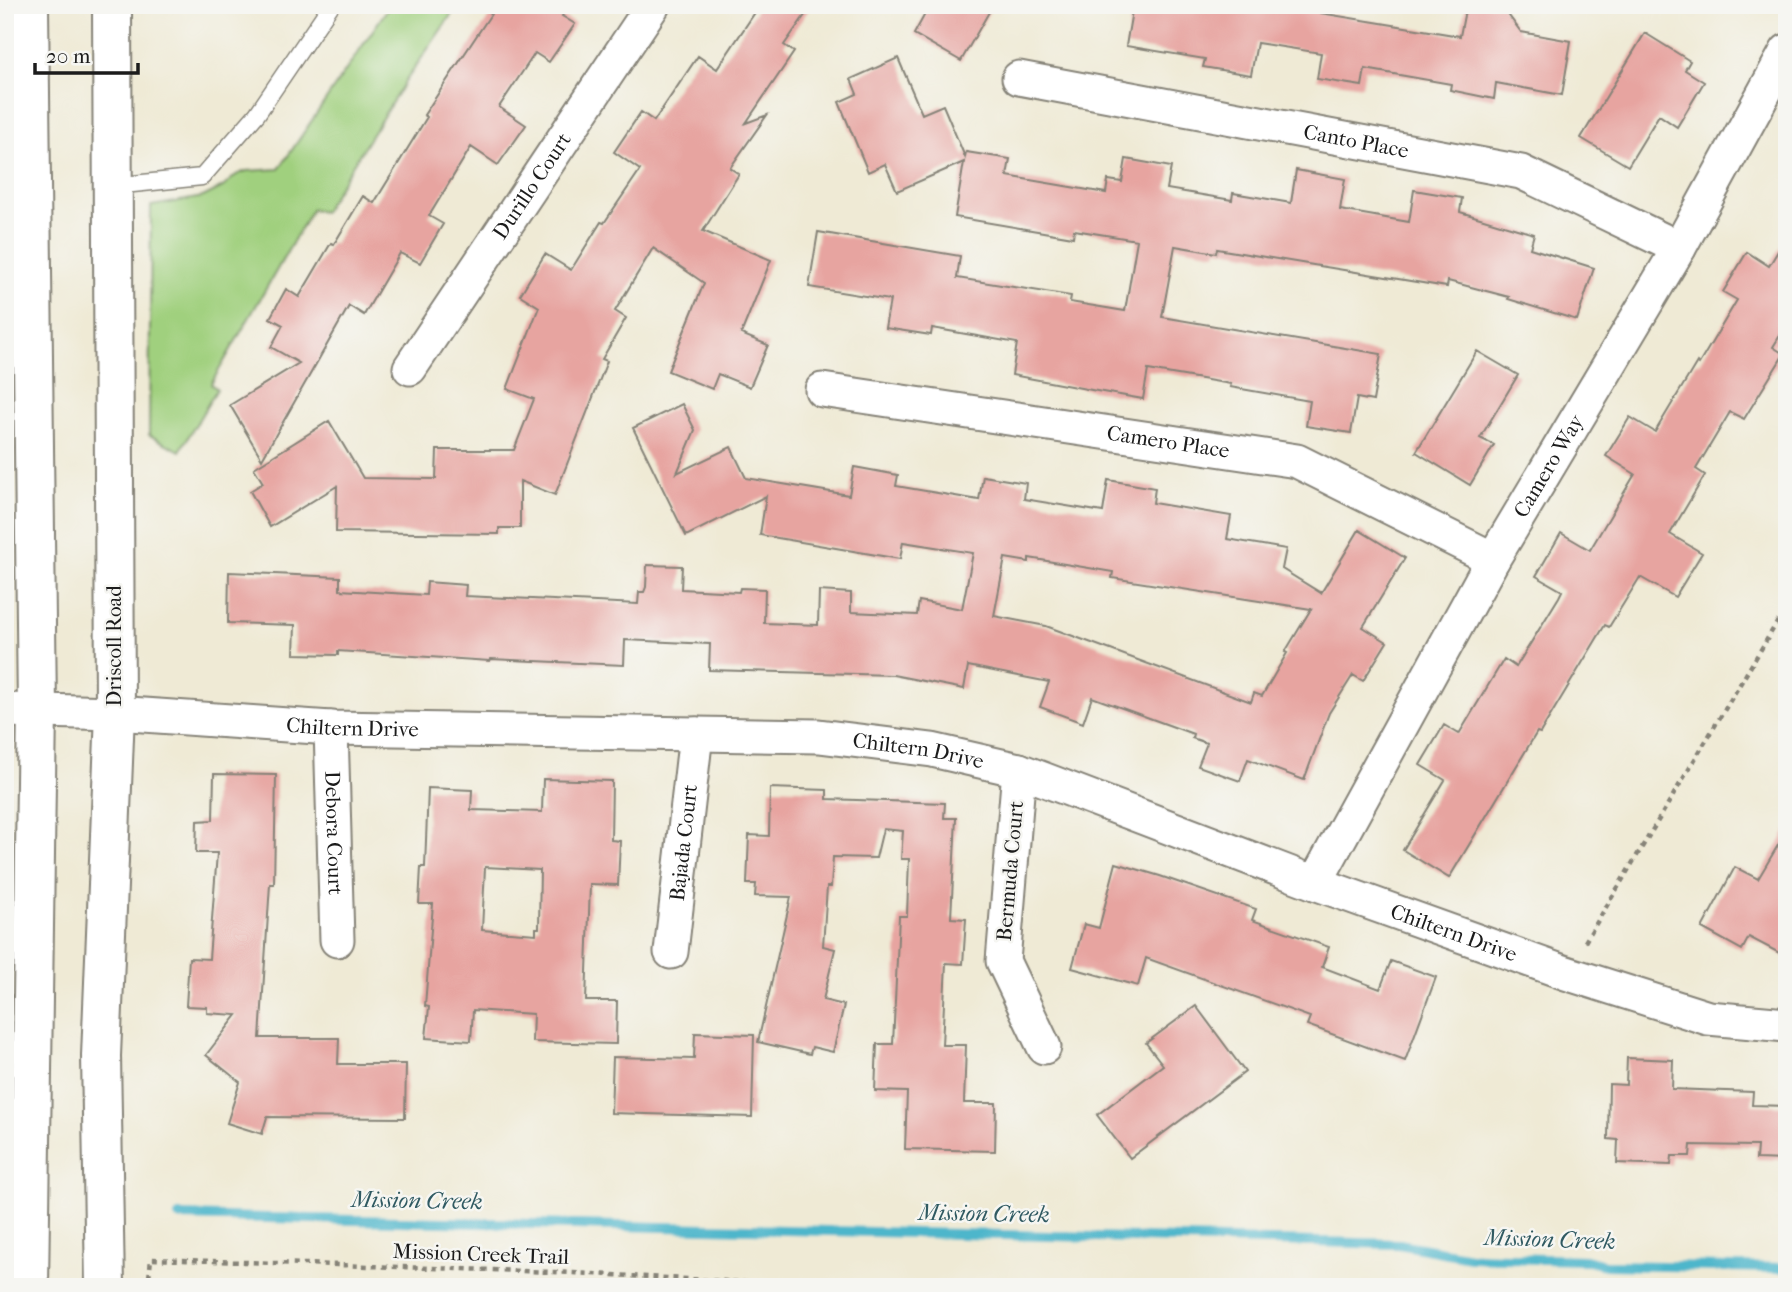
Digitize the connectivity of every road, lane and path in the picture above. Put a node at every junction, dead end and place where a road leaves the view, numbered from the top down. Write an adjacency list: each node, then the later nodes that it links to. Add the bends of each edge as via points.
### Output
1 (29, 5): 13 (street)
2 (113, 5): 7 (street, Driscoll Road)
3 (331, 5): 7 (lane, via 257,114 202,177)
4 (653, 5): 9 (street, Durillo Court)
5 (1787, 51): 8 (street, Camero Way)
6 (1019, 78): 8 (street, Canto Place, via 1521,172)
7 (113, 186): 14 (street, Driscoll Road)
8 (1679, 247): 11 (street, Camero Way)
9 (410, 368)
10 (822, 390): 11 (street, Camero Place, via 1297,461)
11 (1493, 559): 18 (street, Camero Way)
12 (1787, 606): 21 (path)
13 (21, 710): 14 (street, Chiltern Drive); 24 (street)
14 (115, 713): 15 (street, Chiltern Drive); 25 (street, Driscoll Road, via 101,1056)
15 (331, 728): 16 (street, Chiltern Drive); 19 (street, Debora Court)
16 (696, 734): 17 (street, Chiltern Drive, via 819,736 932,750); 20 (street, Bajada Court)
17 (1019, 770): 18 (street, Chiltern Drive); 23 (street, Bermuda Court, via 1003,961)
18 (1315, 883): 21 (street, Chiltern Drive)
19 (337, 940)
20 (671, 952)
21 (1566, 973): 22 (street, Chiltern Drive, via 1708,1018)
22 (1787, 1025)
23 (1044, 1047)
24 (29, 1287)
25 (105, 1287)
26 (148, 1287): 27 (path, Mission Creek Trail, via 150,1259 190,1259)
27 (839, 1287)

